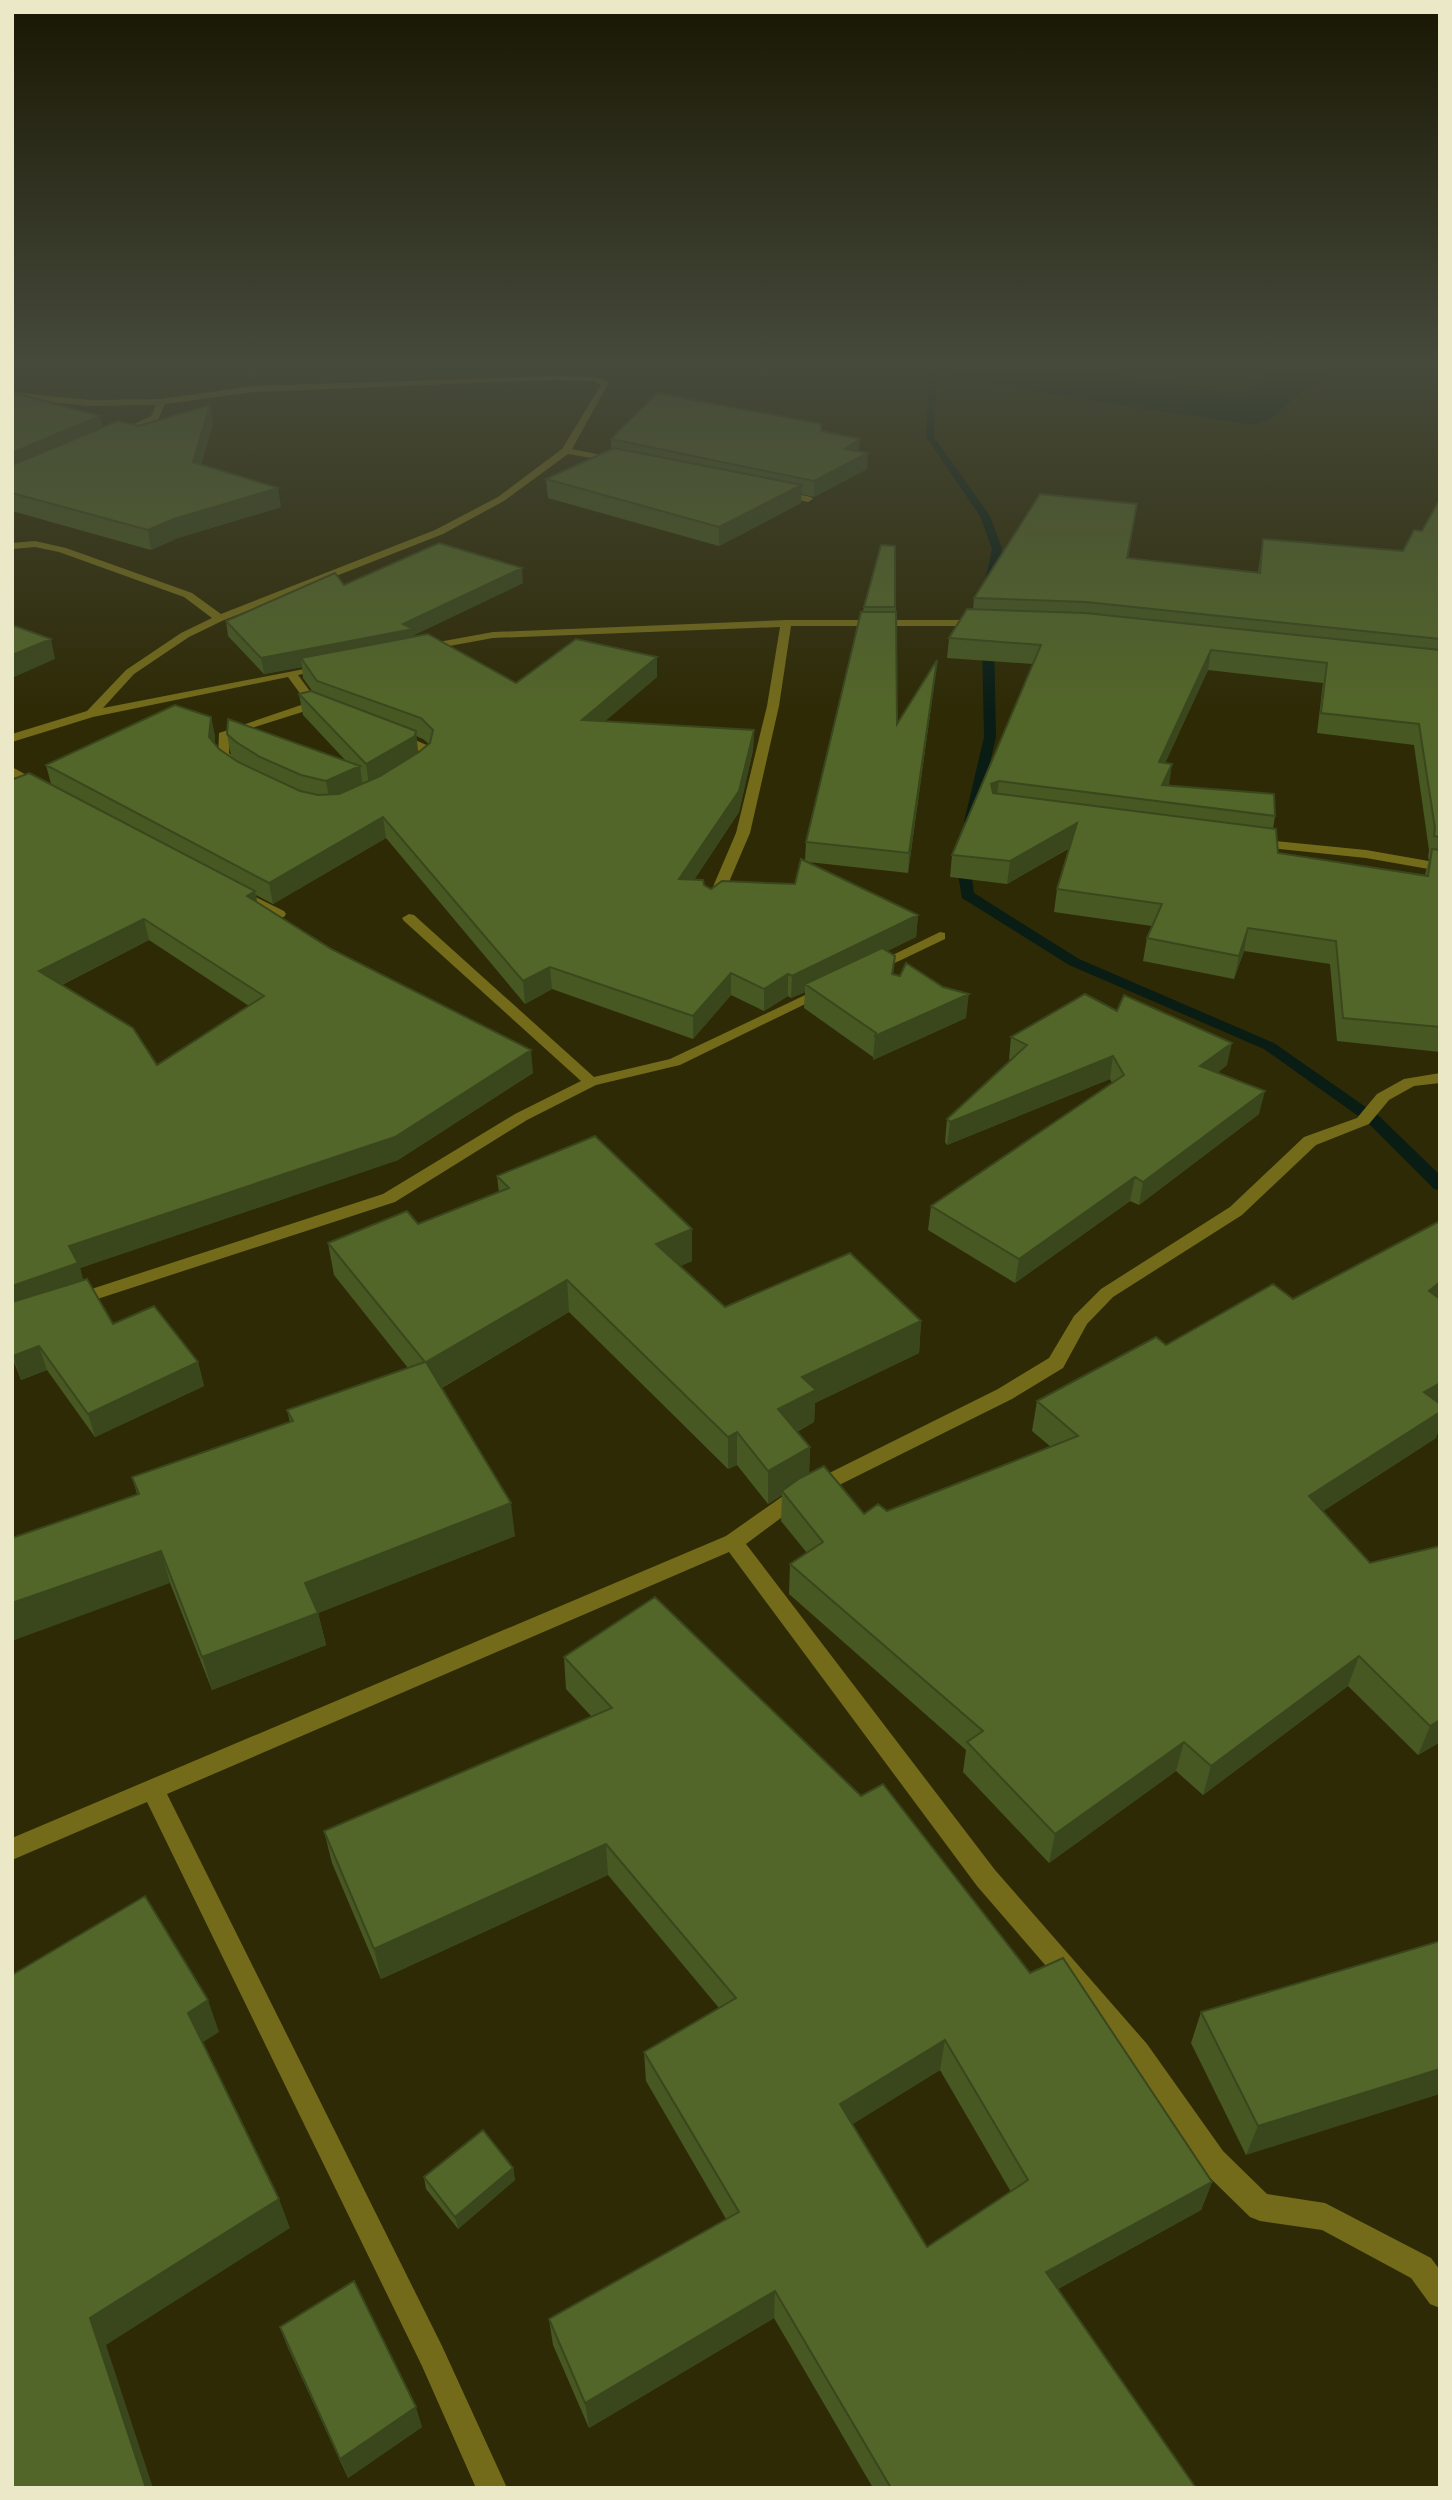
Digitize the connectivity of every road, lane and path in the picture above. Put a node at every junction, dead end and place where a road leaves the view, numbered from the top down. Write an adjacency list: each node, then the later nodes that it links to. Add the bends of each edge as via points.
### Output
1 (529, 479): 5 (street, via 439,532)
2 (768, 491): 3 (street)
3 (808, 499)
4 (12, 546): 5 (street, via 35,544 62,550 188,595)
5 (220, 618): 15 (street, via 130,672)
6 (786, 623): 7 (street); 8 (street, via 493,635); 25 (street, via 774,706 743,833)
7 (988, 623)
8 (403, 652)
9 (338, 664): 10 (street)
10 (291, 673): 11 (street); 12 (street)
11 (144, 703): 14 (street); 15 (street)
12 (314, 705): 13 (street); 20 (street, via 219,732 222,758)
13 (327, 710)
14 (167, 712)
15 (91, 714): 17 (street)
16 (379, 729): 18 (street, via 427,750 426,760)
17 (12, 738)
18 (410, 770)
19 (12, 771): 21 (street)
20 (245, 775)
21 (46, 792)
22 (1246, 842): 23 (street)
23 (1440, 867)
24 (230, 888): 26 (street)
25 (712, 904)
26 (279, 914)
27 (410, 918): 30 (street)
28 (940, 936): 30 (street, via 676,1062)
29 (1440, 1077): 32 (street, via 1410,1082 1383,1097 1363,1121 1310,1141 1236,1211 1107,1293 1080,1320 1056,1363 1005,1394 790,1502)
30 (591, 1082): 31 (street, via 521,1117 389,1198)
31 (64, 1303)
32 (733, 1542): 33 (street); 35 (street, via 986,1878 1138,2053 1213,2161 1260,2207 1325,2217 1421,2268)
33 (152, 1788): 34 (street); 36 (street, via 432,2356)
34 (12, 1849)
35 (1440, 2294)
36 (492, 2488)

